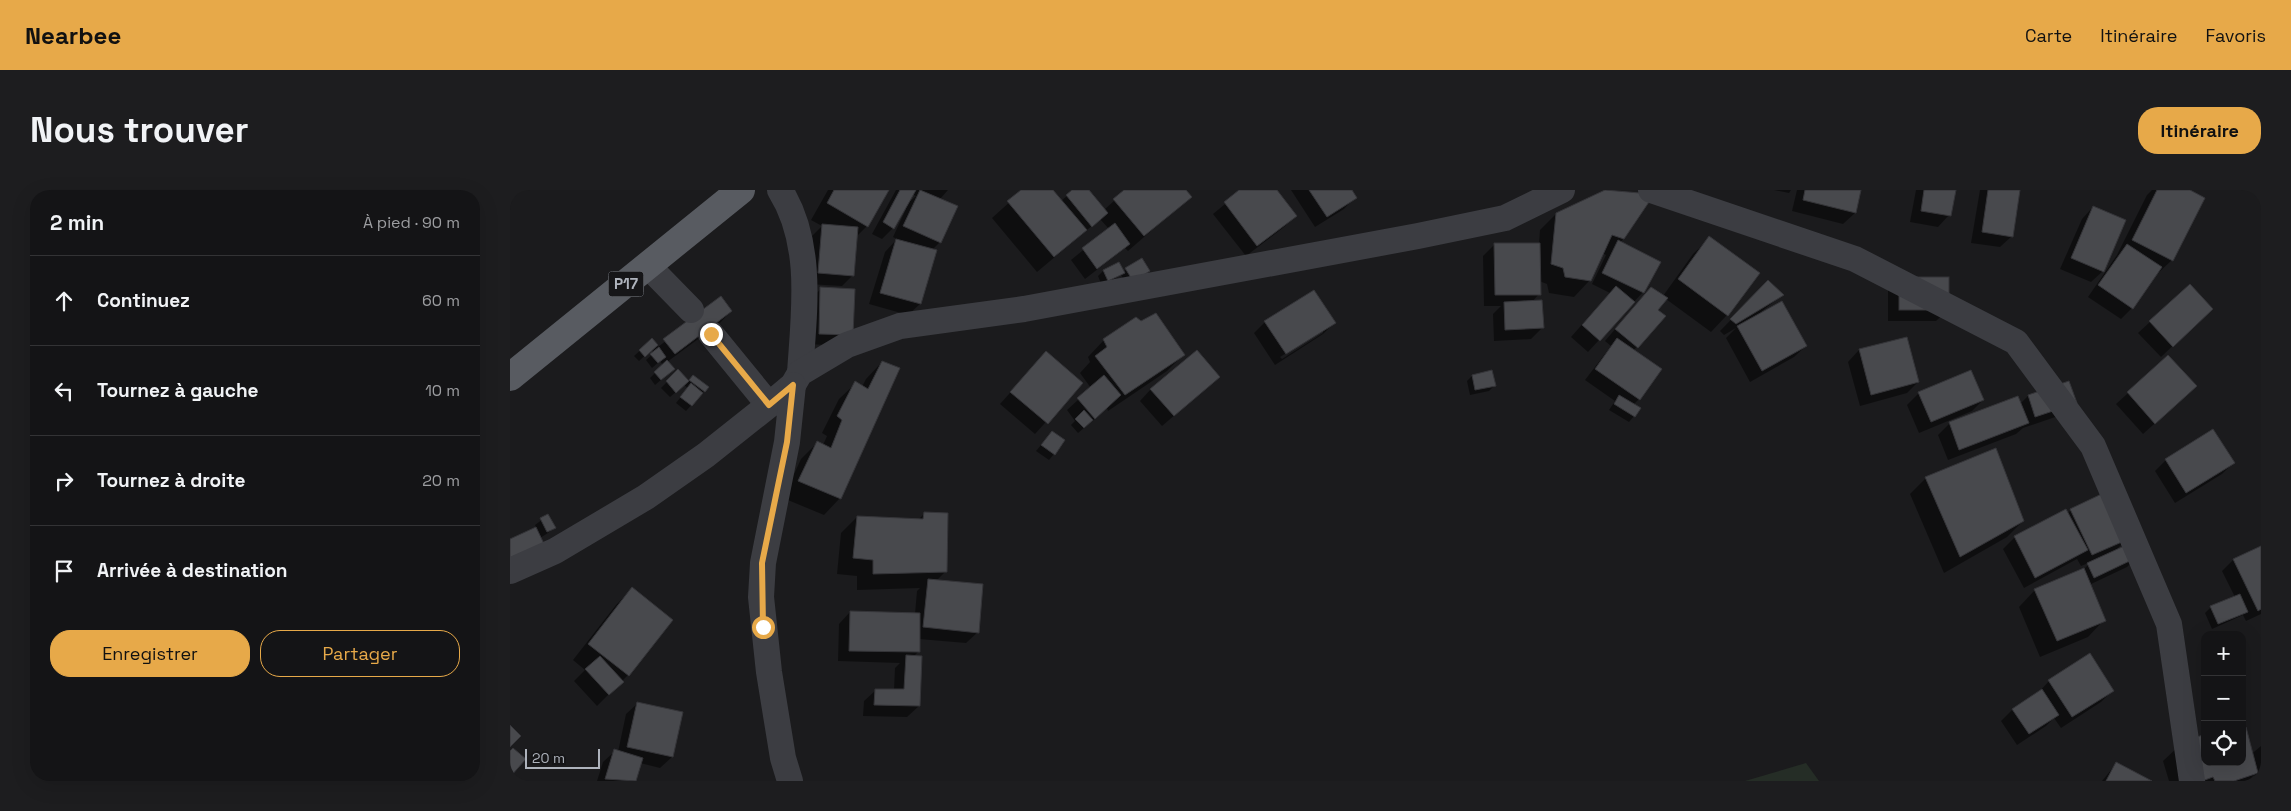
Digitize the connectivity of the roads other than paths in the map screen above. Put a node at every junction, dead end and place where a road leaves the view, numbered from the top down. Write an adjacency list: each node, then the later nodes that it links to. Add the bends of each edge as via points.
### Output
1 (741, 190): 5 (main road, P17)
2 (780, 190): 9 (street, via 798,234 805,273)
3 (1562, 190): 9 (street, via 1505,218 1024,309 900,326 848,345)
4 (1651, 190): 13 (street, via 1855,259 2016,342 2093,446 2169,624)
5 (648, 266): 6 (street); 8 (main road, P17)
6 (691, 310)
7 (711, 334): 10 (street)
8 (510, 376)
9 (796, 379): 10 (street); 12 (street, via 787,442 762,563 761,597 769,672 783,758)
10 (769, 405): 11 (street, via 646,497 555,551)
11 (510, 571)
12 (790, 781)
13 (2192, 781)

